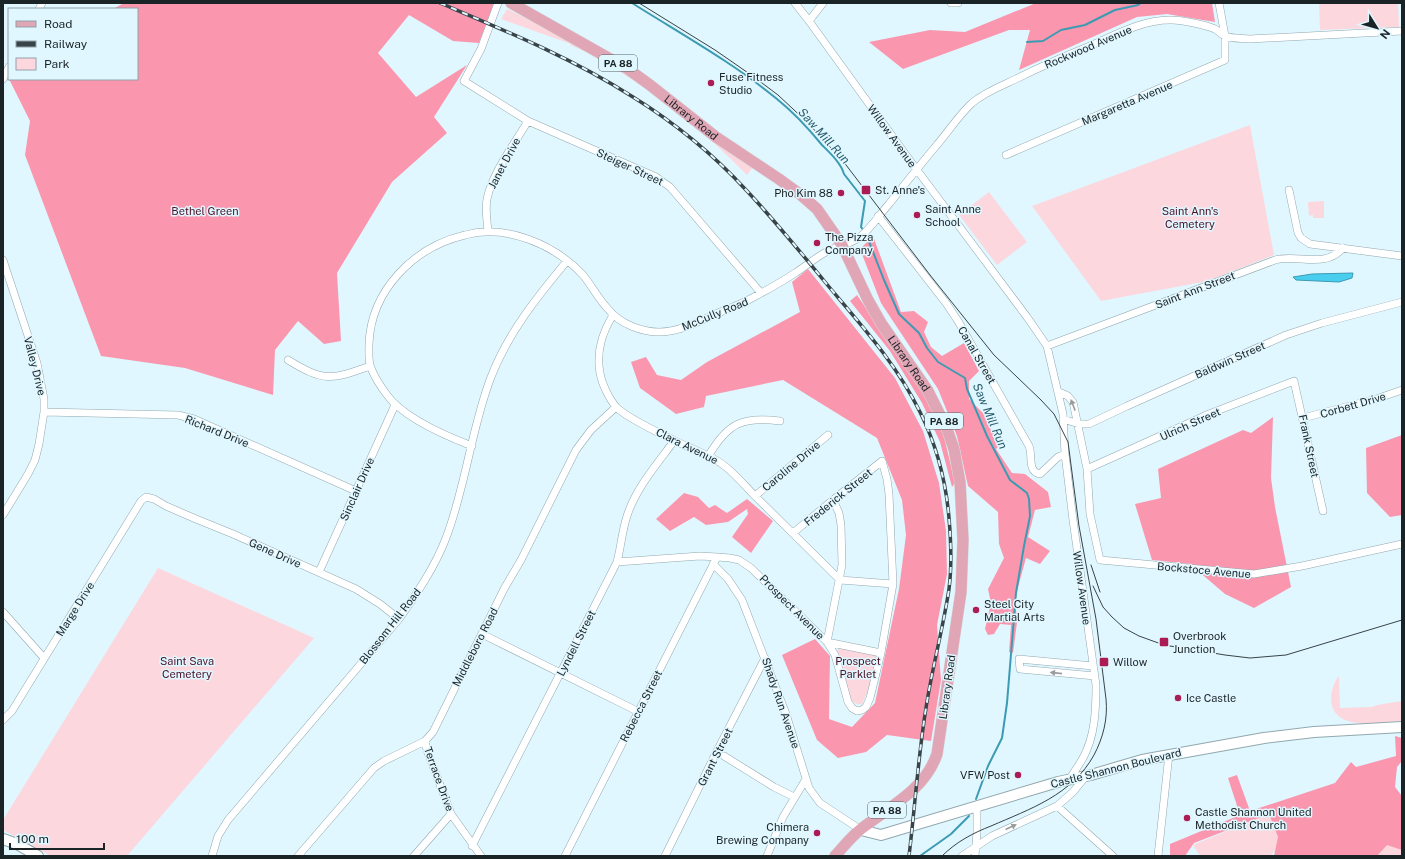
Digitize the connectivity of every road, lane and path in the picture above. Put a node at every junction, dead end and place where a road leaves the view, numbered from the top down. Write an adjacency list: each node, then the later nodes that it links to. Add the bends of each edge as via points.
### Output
1 (498, 3): 13 (street, Steiger Street, via 482,49 464,81)
2 (511, 3): 19 (main road, Library Road / PA 88, via 628,69 716,137 801,195 817,209)
3 (795, 3): 8 (street, Willow Avenue)
4 (823, 3): 8 (street)
5 (951, 3): 6 (street)
6 (958, 3)
7 (1219, 3): 10 (street)
8 (809, 21): 15 (street, Willow Avenue)
9 (1402, 31): 10 (street, Rockwood Avenue, via 1250,39)
10 (1225, 36): 14 (street, Margaretta Avenue, via 1225,60); 15 (street, Rockwood Avenue, via 1215,29 1186,22 1152,22 1129,29 1050,63 988,92 973,103)
11 (8, 69): 12 (street)
12 (3, 79)
13 (528, 121): 18 (street, Janet Drive, via 490,188 486,208); 24 (street, Steiger Street, via 664,182)
14 (1006, 154)
15 (917, 170): 17 (street, Rockwood Avenue); 27 (street, Willow Avenue)
16 (1289, 190): 20 (street, via 1301,238 1315,246)
17 (878, 216): 19 (street, Rockwood Avenue, via 859,239); 43 (street, Canal Street, via 958,321 1029,446 1033,471 1040,474 1058,457)
18 (488, 231): 23 (street, McCully Road, via 532,240); 29 (street, McCully Road, via 448,239 416,256 402,270 388,287 372,319 369,333)
19 (842, 245): 24 (street, McCully Road, via 813,259); 85 (main road, Library Road / PA 88, via 868,300 928,391 947,429 954,449 960,482 963,540 961,592 935,759 920,783)
20 (1343, 248): 21 (street); 27 (street, Saint Ann Street, via 1339,253 1326,259 1275,260)
21 (1402, 256)
22 (3, 260): 35 (street, Valley Drive, via 37,363)
23 (567, 261): 26 (street, McCully Road, via 586,280); 42 (street, Blossom Hill Road, via 529,308 502,352 484,398)
24 (761, 293): 26 (street, McCully Road, via 750,300 673,330 658,332 642,329 627,324)
25 (1402, 302): 39 (street, Baldwin Street, via 1286,335 1089,424)
26 (613, 315): 34 (street, Clara Avenue, via 601,339 599,366 601,378)
27 (1047, 346): 32 (street, Willow Avenue)
28 (288, 360): 29 (street, via 324,377)
29 (370, 366): 33 (street, McCully Road)
30 (1294, 381): 36 (street, Frank Street); 46 (street, Ulrich Street, via 1209,414)
31 (1402, 390): 36 (street, Corbett Drive)
32 (1059, 392): 37 (street, Willow Avenue); 39 (street, Willow Avenue, one-way to 32, via 1074,402)
33 (395, 405): 42 (street, McCully Road, via 416,419); 47 (street, Sinclair Drive)
34 (616, 406): 41 (street, Clara Avenue, via 630,417); 64 (street, Middleboro Road, via 591,430 576,450)
35 (44, 412): 47 (street, Richard Drive, via 178,415 194,419); 52 (street, Valley Drive, via 35,460)
36 (1303, 418): 51 (street, Frank Street)
37 (1063, 419): 39 (street, Baldwin Street); 43 (street, Willow Avenue)
38 (780, 421): 44 (street, via 753,419 733,426 723,433)
39 (1078, 424): 46 (street, Willow Avenue)
40 (828, 435): 48 (street, Caroline Drive)
41 (674, 441): 44 (street, Clara Avenue); 57 (street, Lyndell Street, via 632,503)
42 (472, 446): 63 (street, Blossom Hill Road, via 446,539 430,572)
43 (1065, 454): 69 (street, Willow Avenue)
44 (709, 455): 48 (street, Clara Avenue, via 727,467)
45 (882, 461): 50 (street, Frederick Street); 61 (street, Prospect Avenue, via 889,494)
46 (1087, 469): 56 (street, Willow Avenue, via 1090,514)
47 (356, 491): 59 (street, Sinclair Drive)
48 (755, 496): 53 (street, Clara Avenue)
49 (146, 497): 59 (street, Gene Drive); 67 (street, Marge Drive, via 141,501)
50 (833, 500): 53 (street, Frederick Street); 60 (street, via 839,512 841,525)
51 (1324, 511)
52 (3, 515)
53 (793, 533): 60 (street, Clara Avenue)
54 (1402, 544): 56 (street, Bockstoce Avenue, via 1254,574)
55 (717, 557): 57 (street, Prospect Avenue); 58 (street, Rebecca Street); 65 (street, Prospect Avenue, via 739,560 751,568)
56 (1100, 560)
57 (617, 562): 70 (street, Lyndell Street)
58 (713, 564): 68 (street, Shady Run Avenue, via 728,579 742,600); 72 (street, Rebecca Street)
59 (319, 572): 63 (street, Gene Drive, via 368,596)
60 (840, 580): 61 (street); 65 (street)
61 (893, 584): 66 (street, Prospect Avenue)
62 (3, 612): 67 (street)
63 (399, 619): 90 (street, Blossom Hill Road, via 242,801 221,831)
64 (482, 634): 70 (street); 75 (street, Middleboro Road, via 433,732)
65 (827, 642): 66 (street); 66 (street, Prospect Avenue, via 835,655 848,702 857,711 866,707 870,698)
66 (881, 653)
67 (44, 658): 73 (street, Marge Drive, via 12,711)
68 (765, 658): 79 (street, Shady Run Avenue); 95 (street, Grant Street)
69 (1093, 666): 71 (street, Willow Avenue); 71 (street, one-way to 69, via 1020,669 1019,659)
70 (560, 673): 72 (street); 88 (street, Lyndell Street)
71 (1095, 676): 80 (street, Willow Avenue, via 1093,728 1083,758)
72 (638, 712): 94 (street, Rebecca Street)
73 (3, 720)
74 (1402, 726): 76 (street, Castle Shannon Boulevard, via 1276,736)
75 (426, 741): 84 (street, Terrace Drive); 91 (street, via 374,768)
76 (1169, 754): 78 (street, Castle Shannon Boulevard); 101 (street)
77 (724, 756): 81 (street)
78 (1086, 776): 80 (street, Castle Shannon Boulevard); 83 (street)
79 (806, 779): 81 (street); 85 (street, Shady Run Avenue, via 820,803)
80 (1070, 779): 82 (street, Castle Shannon Boulevard)
81 (794, 797): 96 (street)
82 (977, 806): 85 (street, Castle Shannon Boulevard, via 880,835); 87 (street)
83 (1057, 806): 87 (street, one-way to 83); 100 (street)
84 (451, 814): 88 (street, Terrace Drive); 92 (street)
85 (861, 830): 97 (main road, Library Road / PA 88)
86 (3, 839): 89 (street)
87 (976, 845): 98 (street); 99 (street)
88 (472, 846): 93 (street, Terrace Drive)
89 (38, 856)
90 (212, 856)
91 (298, 856)
92 (414, 856)
93 (481, 856)
94 (565, 856)
95 (665, 856)
96 (767, 856)
97 (835, 856)
98 (962, 856)
99 (976, 856)
100 (1113, 856)
101 (1158, 856)

